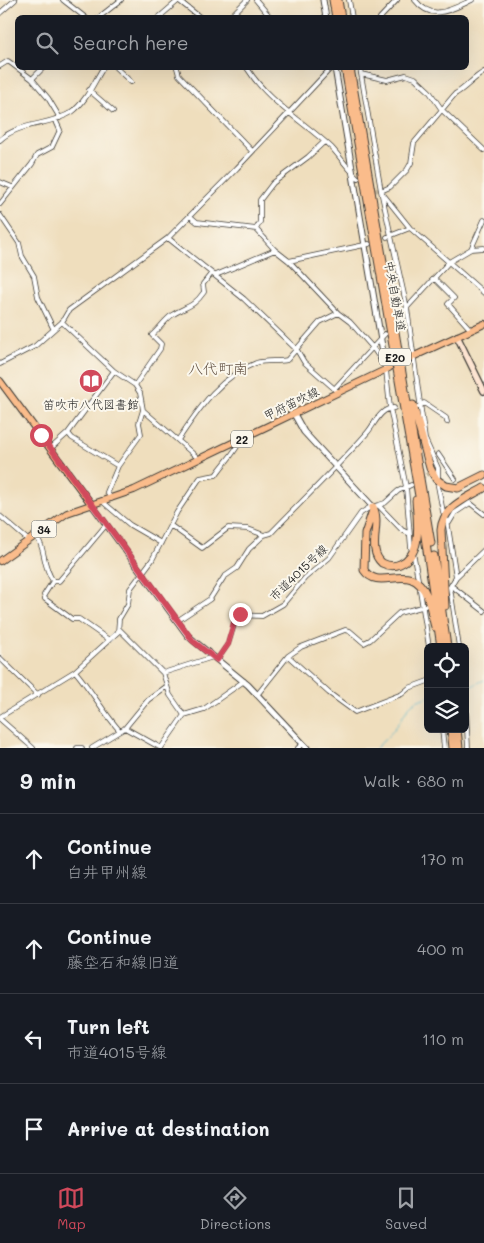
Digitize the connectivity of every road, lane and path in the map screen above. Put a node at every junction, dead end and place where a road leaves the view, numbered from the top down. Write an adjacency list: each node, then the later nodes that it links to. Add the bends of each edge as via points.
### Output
1 (15, 0): 14 (street)
2 (63, 0): 15 (street)
3 (121, 0): 16 (street)
4 (179, 0): 17 (street); 18 (street)
5 (247, 0): 19 (street)
6 (256, 0): 20 (street)
7 (323, 0): 21 (street)
8 (333, 0): 22 (highway)
9 (338, 0): 23 (highway)
10 (349, 0): 24 (street)
11 (397, 0): 25 (street)
12 (415, 0): 13 (street, via 422,10 436,14)
13 (472, 0)
14 (0, 13)
15 (82, 15)
16 (102, 15)
17 (162, 15)
18 (197, 15)
19 (232, 15)
20 (268, 15)
21 (326, 15)
22 (336, 15)
23 (340, 15)
24 (352, 15)
25 (383, 15)
26 (0, 66): 27 (street, via 8,61)
27 (15, 66)
28 (20, 70): 41 (street)
29 (41, 70): 41 (street)
30 (102, 70): 43 (street)
31 (118, 70): 42 (street)
32 (178, 70): 51 (street)
33 (249, 70): 46 (street)
34 (323, 70): 46 (street)
35 (335, 70): 52 (street)
36 (345, 70): 94 (highway, 中央自動車道 / E20)
37 (350, 70): 84 (highway, 中央自動車道 / E20)
38 (361, 70): 40 (street)
39 (484, 72): 44 (street, via 455,94)
40 (362, 74): 44 (street, via 386,80 410,76 429,92); 55 (street)
41 (32, 79): 47 (street, via 48,98)
42 (131, 82)
43 (89, 90): 45 (street); 47 (street, via 73,111)
44 (442, 110): 50 (street); 55 (street, via 414,143 412,163 407,170 390,187)
45 (113, 111)
46 (287, 113): 49 (street); 51 (street)
47 (57, 119): 48 (street, via 20,129); 54 (street, via 60,130 52,147 37,155)
48 (0, 140)
49 (324, 142): 52 (street); 61 (street, via 273,183 260,200 261,216)
50 (484, 150)
51 (252, 151): 58 (street)
52 (356, 176): 64 (street)
53 (0, 182): 54 (street)
54 (12, 187): 56 (street)
55 (379, 191): 60 (street); 62 (street)
56 (0, 204)
57 (0, 215): 78 (street, via 19,243)
58 (190, 216): 61 (street, via 197,222); 63 (street)
59 (484, 220): 66 (street)
60 (410, 228): 62 (street); 69 (street)
61 (256, 229): 67 (street)
62 (388, 236): 73 (street)
63 (168, 238): 70 (street); 76 (street, via 69,310)
64 (367, 245): 68 (street); 82 (street)
65 (484, 248): 66 (street)
66 (471, 249): 69 (street)
67 (275, 250): 68 (street); 70 (street)
68 (289, 261): 75 (street)
69 (449, 262): 71 (street); 72 (street)
70 (214, 275): 85 (street); 91 (street, via 202,284 202,296 190,308 173,315 152,335 161,344 160,348)
71 (434, 278): 73 (street); 79 (street, via 454,298 448,304)
72 (484, 293)
73 (407, 308): 74 (street); 86 (street)
74 (403, 312)
75 (338, 313): 83 (street); 85 (street, via 320,322)
76 (62, 322): 78 (street); 89 (street)
77 (484, 324): 79 (main road)
78 (53, 328): 87 (street, via 35,346)
79 (470, 330): 81 (main road)
80 (385, 334): 82 (street)
81 (457, 336): 86 (main road); 93 (main road)
82 (381, 339): 83 (street); 88 (street)
83 (373, 348): 88 (street); 92 (street)
84 (399, 348): 110 (highway, via 432,474 441,484 452,488 464,486); 149 (highway, 中央自動車道 / E20)
85 (297, 350): 92 (street, via 304,362); 102 (street, via 287,360 256,363 216,389)
86 (410, 358): 95 (street)
87 (0, 364)
88 (387, 368): 92 (main road, 甲府笛吹線 / 22); 96 (street)
89 (114, 371): 91 (street); 100 (street)
90 (0, 381): 103 (main road)
91 (135, 385): 97 (street)
92 (336, 391): 98 (main road, 甲府笛吹線 / 22)
93 (484, 391)
94 (403, 404): 120 (highway, via 417,529 413,551 400,564 385,565 377,558); 147 (highway, 中央自動車道 / E20)
95 (419, 407): 99 (street, via 424,404 446,418); 108 (street)
96 (392, 408): 107 (street, via 382,413 368,433); 115 (street)
97 (143, 410): 102 (street); 106 (street, via 139,423 141,434)
98 (294, 414): 101 (main road, 甲府笛吹線 / 22); 107 (street, via 304,432)
99 (446, 422)
100 (68, 433): 103 (street); 106 (street)
101 (242, 438): 105 (main road, 甲府笛吹線 / 22); 125 (street, via 216,475 200,478)
102 (178, 440): 105 (street)
103 (50, 449): 119 (main road)
104 (438, 454): 109 (street)
105 (199, 459): 117 (main road, 甲府笛吹線 / 22)
106 (118, 466): 117 (street, via 108,488)
107 (336, 466): 120 (street); 128 (street, via 271,533)
108 (436, 469): 109 (street); 111 (street)
109 (448, 470): 112 (street)
110 (484, 475)
111 (438, 478)
112 (455, 479)
113 (411, 485): 115 (street)
114 (438, 486): 121 (street)
115 (406, 487): 120 (street); 127 (street)
116 (484, 488): 150 (highway, via 453,506 442,524)
117 (112, 499): 118 (main road, 甲府笛吹線 / 22)
118 (103, 502): 119 (main road, 甲府笛吹線 / 22); 130 (street, via 130,525)
119 (92, 505): 124 (street); 126 (main road, 34, via 67,513)
120 (376, 506): 127 (street); 148 (highway, via 364,534 364,570 374,578 403,576 422,586); 154 (street, 市道4015号線, via 361,513 329,558 305,578 283,604 262,616 237,615 228,644)
121 (443, 512)
122 (484, 514): 136 (street, via 470,502 448,522)
123 (0, 516): 129 (street)
124 (106, 524): 135 (street); 138 (street, via 59,581)
125 (170, 525): 128 (street, via 202,548 228,528 248,529); 130 (street)
126 (36, 534): 129 (main road, 34); 138 (street, via 43,544 44,566)
127 (408, 534): 131 (street)
128 (264, 535): 143 (street, via 249,549 237,568 224,577 210,599)
129 (28, 540): 134 (main road, 34)
130 (161, 543): 135 (street)
131 (411, 548)
132 (484, 550): 136 (street)
133 (414, 557): 137 (street)
134 (0, 561)
135 (142, 573): 143 (street); 144 (street, via 130,589 128,604 119,619)
136 (456, 577): 139 (street)
137 (418, 579)
138 (53, 581): 145 (street, via 45,598 72,619 79,619)
139 (450, 585): 142 (street); 151 (street)
140 (420, 590): 141 (street)
141 (425, 606): 146 (street); 152 (street, via 399,613 370,640 364,642 350,630 345,630)
142 (484, 611)
143 (177, 621): 154 (street, via 193,641)
144 (119, 629): 145 (street); 156 (street)
145 (109, 640): 155 (street)
146 (429, 643)
147 (439, 643)
148 (439, 643)
149 (447, 643)
150 (448, 643)
151 (458, 643)
152 (288, 656): 158 (street, via 355,712); 161 (street)
153 (0, 658): 160 (street)
154 (215, 658): 156 (street); 157 (street)
155 (75, 671): 160 (street); 165 (street)
156 (163, 673): 159 (street)
157 (244, 681): 161 (street); 162 (street, via 204,709)
158 (424, 682)
159 (167, 686): 162 (street); 164 (street, via 148,700)
160 (38, 694): 163 (street)
161 (257, 695): 170 (street)
162 (184, 716): 164 (street, via 160,748)
163 (0, 718): 171 (street)
164 (125, 728): 165 (street)
165 (120, 731): 174 (street)
166 (442, 733): 175 (street)
167 (451, 733): 176 (highway)
168 (457, 733): 177 (highway)
169 (467, 733): 178 (street)
170 (302, 747)
171 (33, 748)
172 (77, 748): 173 (street)
173 (82, 748)
174 (92, 748)
175 (444, 748)
176 (453, 748)
177 (459, 748)
178 (468, 748)

